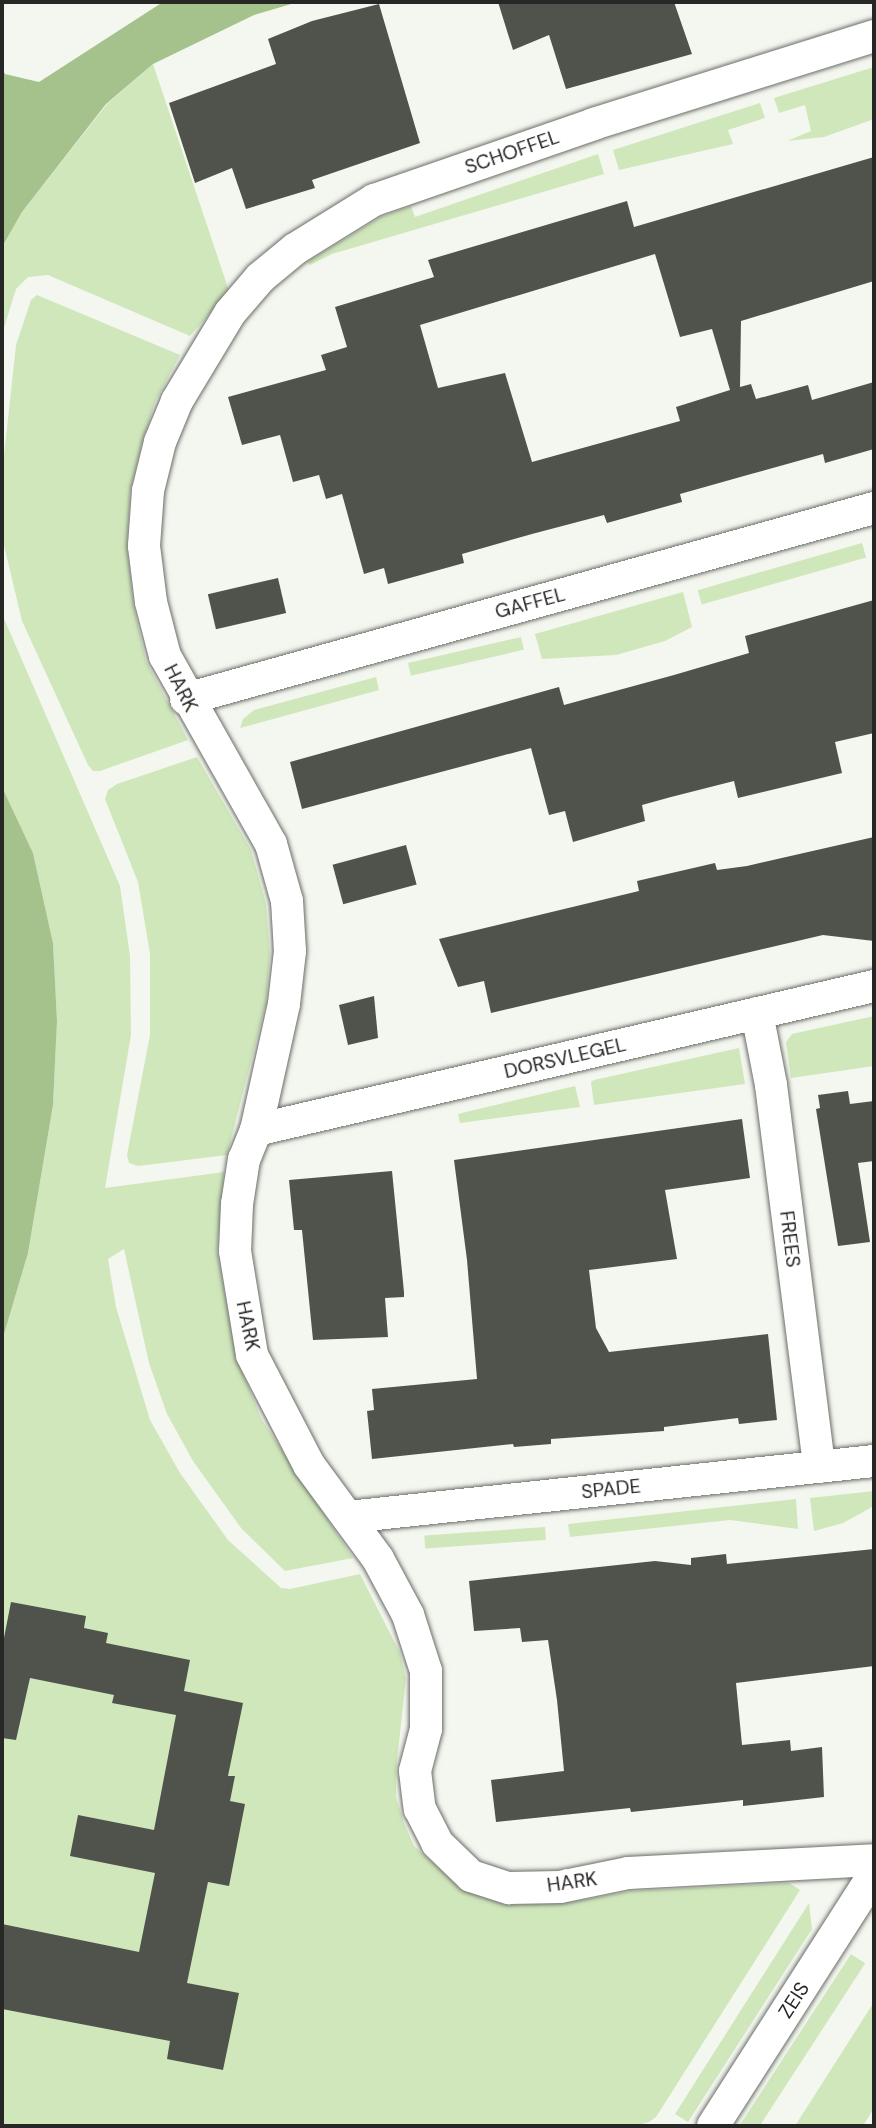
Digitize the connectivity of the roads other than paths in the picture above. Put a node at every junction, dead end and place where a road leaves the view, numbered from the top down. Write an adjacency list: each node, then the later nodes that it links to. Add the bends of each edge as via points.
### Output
1 (874, 36): 2 (street, SCHOFFEL, via 374,200 333,222 260,278)
2 (202, 354): 4 (street, HARK, via 160,442 148,491 144,546 165,656)
3 (874, 508): 4 (street, GAFFEL)
4 (186, 699): 7 (street, HARK, via 271,844 287,901 290,951 284,1004)
5 (874, 986): 6 (street, DORSVLEGEL)
6 (757, 1013): 7 (street, DORSVLEGEL); 9 (street, FREES, via 771,1085)
7 (256, 1130): 10 (street, HARK, via 244,1159 235,1251 252,1355 309,1465)
8 (874, 1461): 9 (street, SPADE)
9 (819, 1467): 10 (street, SPADE)
10 (348, 1517): 11 (street, HARK, via 408,1615 426,1671 426,1729 415,1771 420,1809 437,1843 471,1876 509,1888 560,1887 628,1873)
11 (874, 1860)
12 (874, 1874): 13 (street, ZEIS)
13 (713, 2126)

